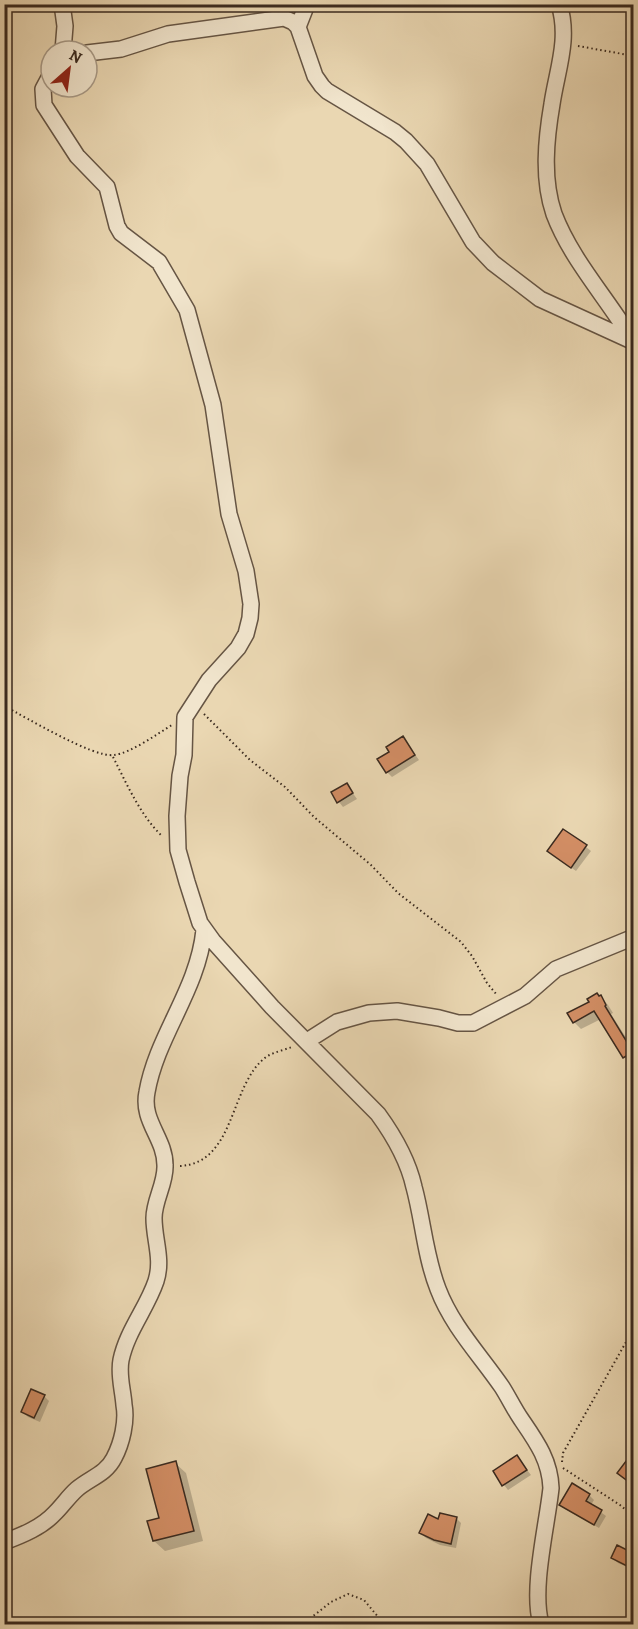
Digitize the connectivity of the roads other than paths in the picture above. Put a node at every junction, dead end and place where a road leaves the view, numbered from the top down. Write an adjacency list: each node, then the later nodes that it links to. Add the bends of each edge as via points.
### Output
1 (62, 4): 5 (street)
2 (307, 4): 4 (street)
3 (559, 4): 8 (street, via 564,21 563,43 546,151 554,212 570,247)
4 (298, 27): 6 (street, via 284,18 168,34 122,49); 8 (street, via 322,86 406,141 431,169 473,242 488,258 540,299)
5 (64, 39)
6 (99, 52)
7 (44, 99): 9 (street, via 63,138 106,187 121,233 159,262 187,310 213,405 229,514 246,571 250,618 238,648 205,685 185,717 178,850)
8 (632, 341)
9 (204, 930): 11 (street); 12 (street, via 198,965 146,1093 146,1113 166,1166 154,1219 158,1273 121,1361 125,1416 119,1447 102,1473 75,1491 45,1522)
10 (633, 937): 11 (street, via 556,969 525,996 473,1023 397,1011 369,1013 337,1022)
11 (306, 1040): 13 (street, via 392,1133 414,1186 438,1289 454,1322 538,1442 551,1476 540,1573)
12 (4, 1542)
13 (541, 1624)

